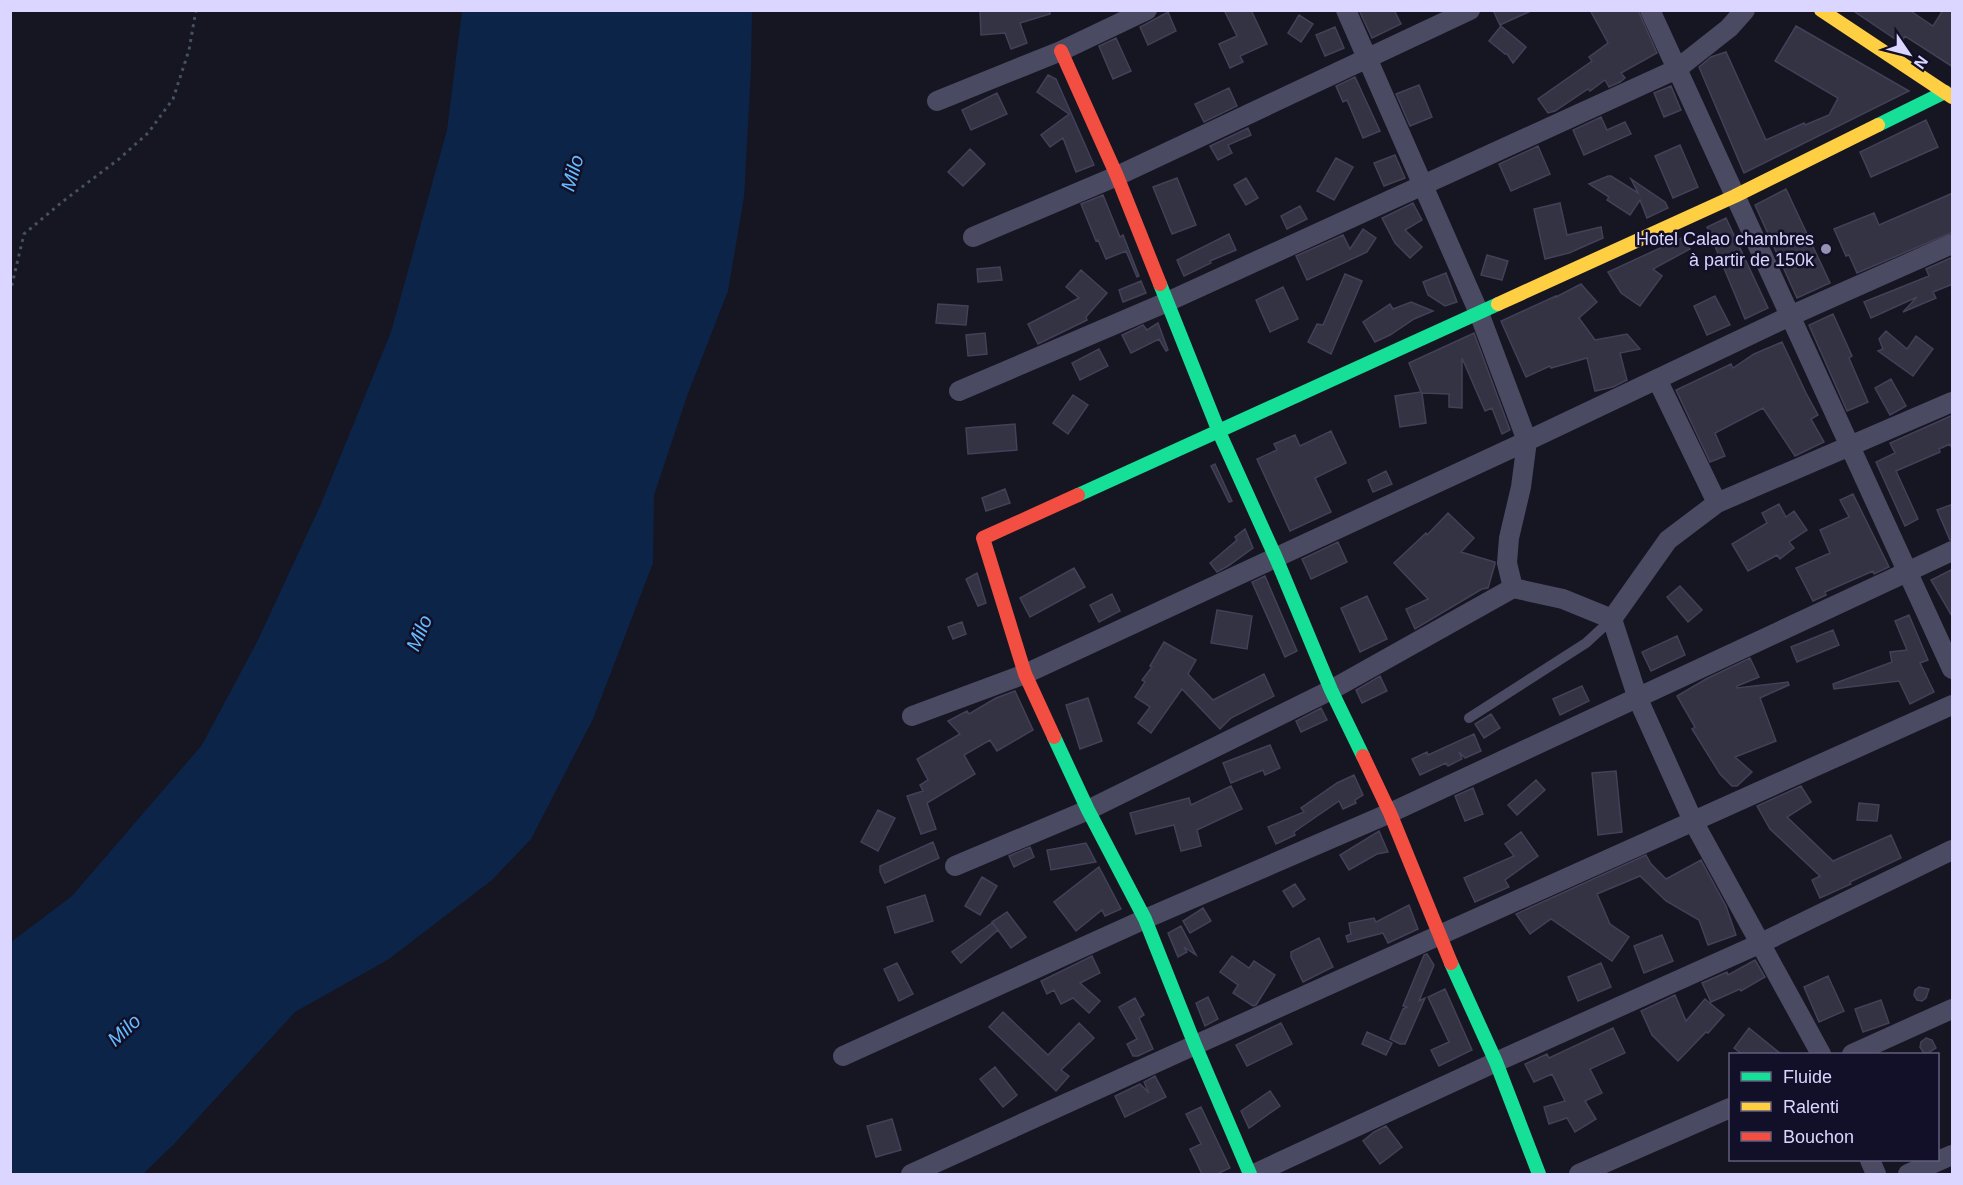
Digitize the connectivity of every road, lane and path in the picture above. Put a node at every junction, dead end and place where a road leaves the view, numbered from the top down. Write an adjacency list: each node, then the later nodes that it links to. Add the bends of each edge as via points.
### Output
1 (196, 10): 18 (path, via 189,50 173,99 134,146 24,234)
2 (1147, 10): 8 (street)
3 (1346, 10): 9 (street)
4 (1470, 10): 9 (street)
5 (1650, 10): 10 (street)
6 (1745, 10): 10 (street)
7 (1821, 10): 11 (street)
8 (1061, 51): 12 (street); 13 (street)
9 (1368, 58): 13 (street); 14 (street)
10 (1677, 69): 14 (street); 15 (street)
11 (1949, 94): 15 (street)
12 (937, 101)
13 (1117, 176): 16 (street); 19 (street)
14 (1422, 185): 19 (street); 20 (street)
15 (1735, 196): 20 (street); 21 (street)
16 (973, 237)
17 (1953, 244): 21 (street)
18 (10, 293)
19 (1167, 302): 23 (street); 25 (street)
20 (1479, 313): 25 (street); 26 (street)
21 (1790, 316): 22 (street); 27 (street)
22 (1657, 379): 26 (street); 28 (street)
23 (959, 391)
24 (1953, 402): 27 (street)
25 (1218, 432): 30 (street); 35 (street, via 983,538)
26 (1527, 441): 30 (street); 32 (street, via 1509,538 1507,563)
27 (1850, 446): 28 (street); 31 (street)
28 (1717, 503): 33 (street, via 1668,540)
29 (1953, 551): 31 (street)
30 (1276, 558): 35 (street); 36 (street)
31 (1908, 572): 34 (street); 37 (street)
32 (1513, 588): 33 (street, via 1563,599); 36 (street)
33 (1611, 619): 37 (street); 40 (lane, via 1586,643)
34 (1953, 669)
35 (1025, 674): 39 (street); 41 (street)
36 (1331, 690): 41 (street); 42 (street)
37 (1638, 699): 42 (street); 43 (street)
38 (1953, 705): 43 (street)
39 (912, 716)
40 (1469, 718)
41 (1088, 810): 45 (street); 46 (street)
42 (1390, 813): 46 (street); 47 (street)
43 (1693, 821): 47 (street); 48 (street)
44 (1953, 850): 48 (street)
45 (955, 866)
46 (1145, 919): 50 (street); 53 (street)
47 (1438, 937): 50 (street); 54 (street)
48 (1759, 944): 51 (street); 54 (street)
49 (1953, 1009): 52 (street)
50 (1195, 1045): 59 (street); 60 (street)
51 (1820, 1053)
52 (1853, 1053)
53 (843, 1056)
54 (1496, 1062): 60 (street); 61 (street)
55 (1729, 1109): 62 (street)
56 (1953, 1155): 57 (street)
57 (1939, 1161)
58 (1939, 1161): 63 (street)
59 (911, 1174)
60 (1252, 1174)
61 (1539, 1174)
62 (1579, 1174)
63 (1908, 1174)

